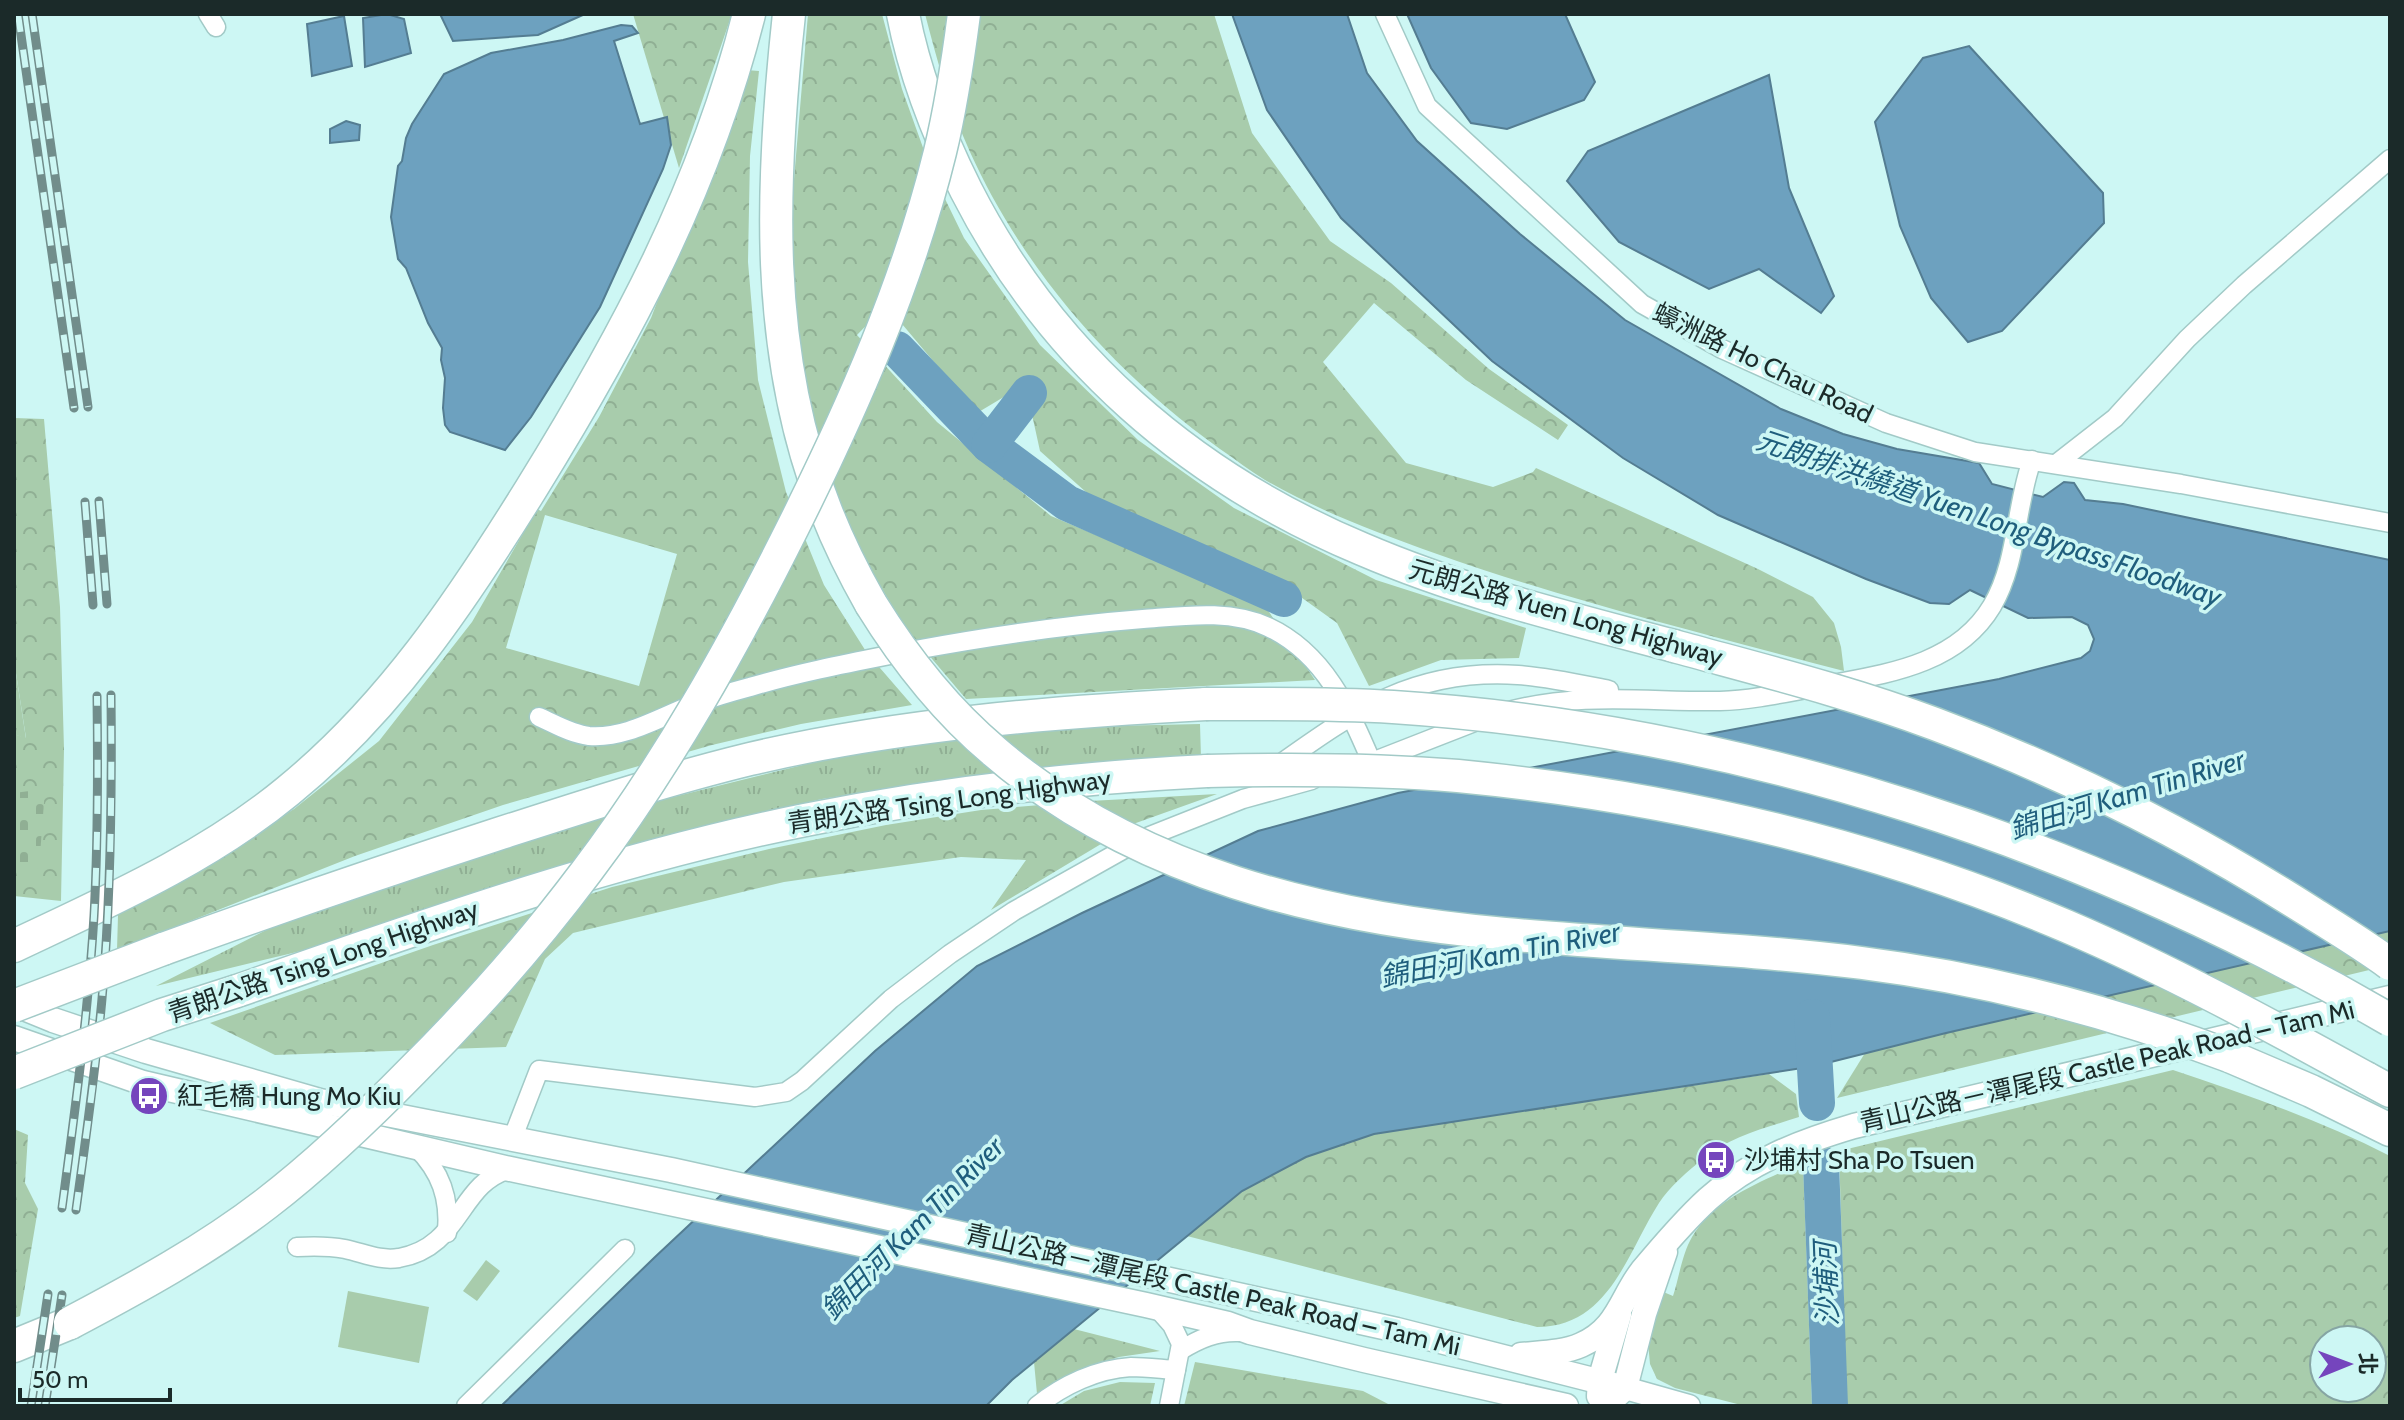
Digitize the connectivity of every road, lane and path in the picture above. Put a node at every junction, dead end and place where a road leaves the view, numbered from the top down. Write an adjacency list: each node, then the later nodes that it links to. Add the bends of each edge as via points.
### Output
1 (749, 14): 15 (highway, via 699,169 647,288 579,412 487,559 398,682 328,758 245,824)
2 (789, 14): 23 (highway, bridge, via 778,134 778,287 798,422 820,495 845,556 890,635 935,693 1035,784 1129,840 1239,884 1402,921 1806,957 1966,980 2181,1038)
3 (903, 14): 16 (highway, 元朗公路 Yuen Long Highway, bridge, via 945,148 1010,267 1102,380 1197,459 1269,504 1361,549 1465,588 1882,706 2035,764 2151,818)
4 (964, 14): 34 (highway, bridge, via 941,150 876,345 759,593 701,698 587,871 454,1029 296,1180 171,1268 70,1323)
5 (1385, 14): 8 (street, 蠔洲路 Ho Chau Road, via 1427,106 1642,304 1722,349 1886,423)
6 (2390, 159): 7 (street, via 2244,285 2115,418)
7 (2056, 464): 8 (street, 蠔洲路 Ho Chau Road); 9 (street, 蠔洲路 Ho Chau Road)
8 (2029, 469): 10 (street, via 2005,578 1991,608 1936,657 1886,673 1766,697)
9 (2390, 523)
10 (1669, 700): 11 (street, via 1531,676 1470,675 1420,684); 13 (street, via 1543,703 1472,722)
11 (1352, 715): 12 (street, via 1330,678 1285,636 1241,619 1201,616 1019,632 874,658 705,700 612,735 582,735); 13 (street); 14 (street)
12 (539, 717)
13 (1372, 763): 14 (street)
14 (1206, 811): 24 (street, via 1142,839 986,930 891,999 786,1092 755,1097 539,1070)
15 (14, 946)
16 (2390, 964)
17 (2390, 998): 28 (main road, 青山公路－潭尾段 Castle Peak Road – Tam Mi, via 1815,1137 1731,1179)
18 (14, 1005): 19 (highway, bridge, via 309,896 620,795 751,759 997,718 1206,704 1391,707 1474,715 1648,741 1809,777 1964,824 2111,879 2244,940); 24 (main road, 青山公路－潭尾段 Castle Peak Road – Tam Mi, via 304,1097)
19 (2390, 1020)
20 (14, 1038): 25 (main road, 青山公路－潭尾段 Castle Peak Road – Tam Mi, via 143,1083)
21 (14, 1073): 22 (highway, 青朗公路 Tsing Long Highway, bridge, via 162,1015 447,918 635,860 804,820 1007,787 1108,777 1360,771 1486,780 1625,799 1841,847 2065,925 2156,966)
22 (2390, 1091)
23 (2390, 1130)
24 (513, 1137): 36 (main road, 青山公路－潭尾段 Castle Peak Road – Tam Mi)
25 (416, 1147): 26 (main road, 青山公路－潭尾段 Castle Peak Road – Tam Mi); 27 (street, via 442,1184)
26 (510, 1169): 27 (street, via 480,1186); 31 (main road, 青山公路－潭尾段 Castle Peak Road – Tam Mi)
27 (447, 1233): 29 (street, via 400,1258)
28 (1669, 1242): 32 (main road, 青山公路－潭尾段 Castle Peak Road – Tam Mi, via 1641,1273); 39 (main road, 青山公路－潭尾段 Castle Peak Road – Tam Mi)
29 (297, 1247)
30 (625, 1249): 41 (street)
31 (1152, 1306): 33 (main road, 青山公路－潭尾段 Castle Peak Road – Tam Mi); 35 (street, via 1172,1325)
32 (1621, 1309): 36 (main road, 青山公路－潭尾段 Castle Peak Road – Tam Mi, via 1583,1344); 38 (main road)
33 (1250, 1332): 35 (street, via 1214,1334); 40 (main road, 青山公路－潭尾段 Castle Peak Road – Tam Mi)
34 (14, 1346)
35 (1181, 1350): 37 (street)
36 (1511, 1357): 38 (main road)
37 (1176, 1370): 42 (street, via 1128,1367 1086,1377); 43 (street)
38 (1600, 1380): 39 (main road); 45 (main road)
39 (1625, 1388): 46 (main road); 47 (street)
40 (1521, 1401): 44 (main road, 青山公路－潭尾段 Castle Peak Road – Tam Mi)
41 (466, 1406)
42 (1037, 1406)
43 (1169, 1406)
44 (1566, 1406)
45 (1598, 1406)
46 (1605, 1406)
47 (1689, 1406)

